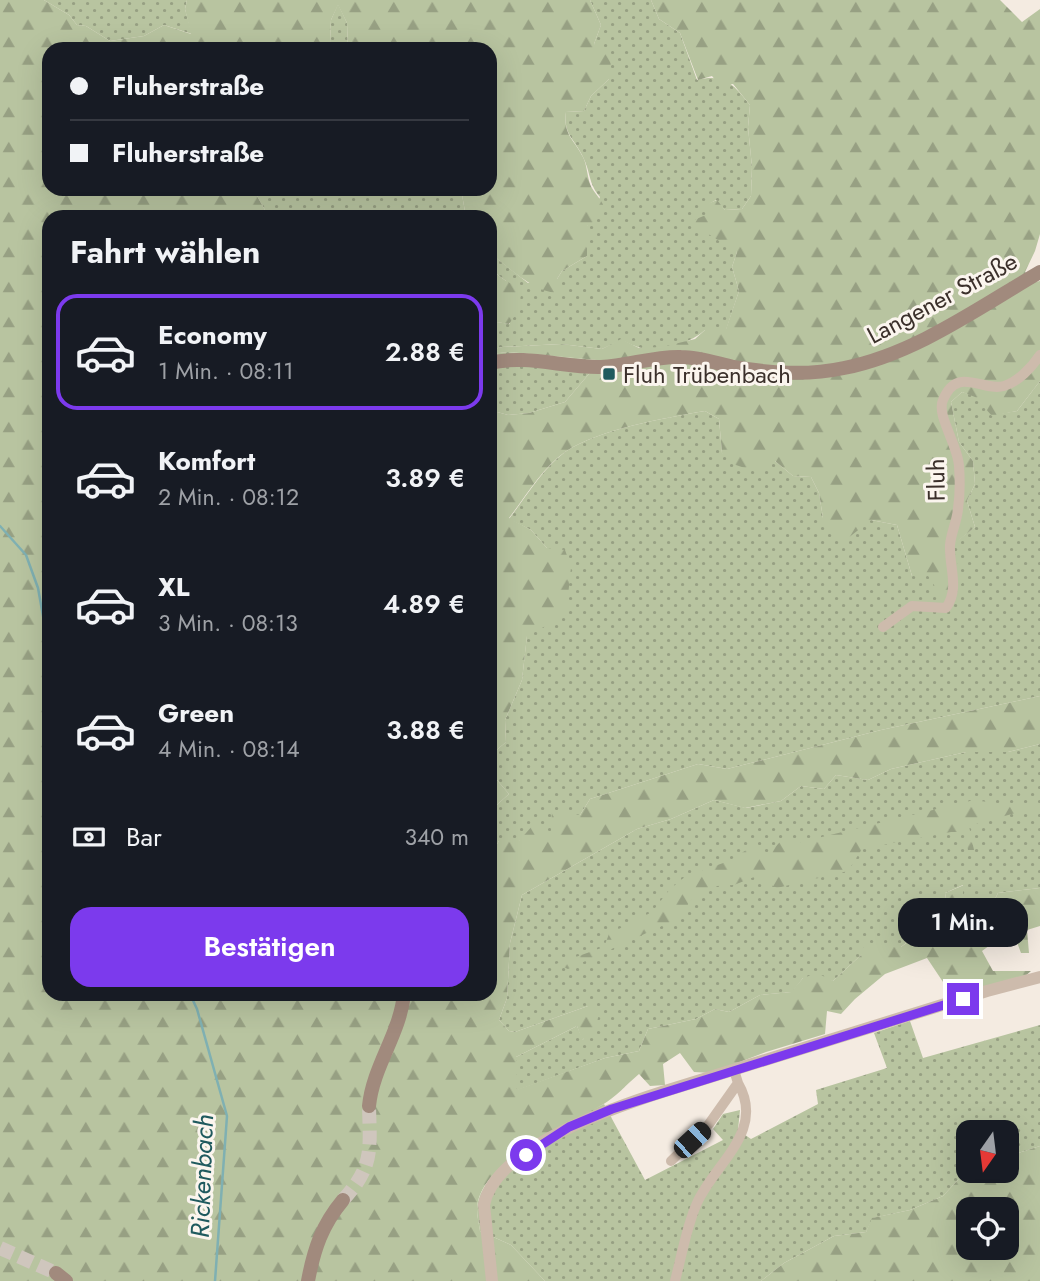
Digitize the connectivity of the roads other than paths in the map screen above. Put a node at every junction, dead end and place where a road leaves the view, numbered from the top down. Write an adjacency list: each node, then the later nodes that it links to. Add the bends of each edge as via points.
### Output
1 (1040, 272): 3 (main road, Langener Straße, via 912,345 844,368 797,374 683,357 603,367)
2 (1040, 355): 4 (street, Fluh, via 1023,375 1004,386 961,381 942,401 942,416 959,465 958,508 950,547 953,598 946,608 912,606)
3 (497, 361)
4 (883, 627)
5 (1040, 977): 7 (street)
6 (402, 1001): 9 (main road, via 396,1030 377,1069)
7 (734, 1070): 8 (street); 13 (street, via 569,1127 499,1176 484,1205)
8 (738, 1083): 10 (street, via 709,1124); 14 (street, via 747,1119 699,1198)
9 (369, 1106)
10 (671, 1161)
11 (343, 1200): 12 (main road, via 321,1232)
12 (308, 1281)
13 (492, 1281)
14 (675, 1281)

